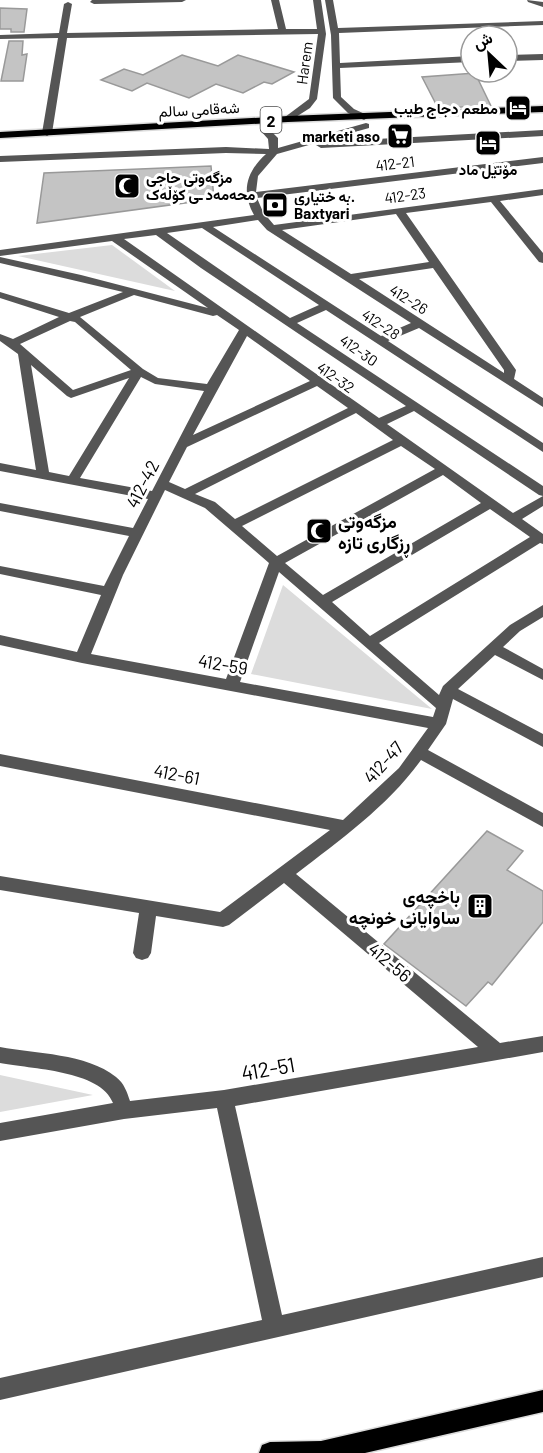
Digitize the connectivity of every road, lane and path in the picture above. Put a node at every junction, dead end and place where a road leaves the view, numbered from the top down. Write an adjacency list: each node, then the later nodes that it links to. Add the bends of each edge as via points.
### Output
1 (182, 0): 6 (street)
2 (275, 0): 10 (street)
3 (317, 0): 11 (street, Harem)
4 (329, 0): 13 (street, Harem)
5 (531, 0): 8 (street)
6 (94, 2)
7 (68, 4): 14 (street)
8 (543, 5)
9 (543, 23): 13 (street)
10 (282, 31): 11 (street); 12 (street)
11 (322, 32): 12 (street); 13 (street); 22 (street, Harem, via 312,99)
12 (234, 33): 14 (street)
13 (335, 33): 19 (street, Harem)
14 (63, 36): 15 (street); 25 (street)
15 (0, 37)
16 (543, 57): 17 (street)
17 (519, 58)
18 (459, 60): 19 (street)
19 (335, 66): 23 (street, Harem, via 337,98)
20 (543, 109): 23 (main road, شەقامی سالم / 2)
21 (543, 116): 23 (main road, شەقامی سالم / 2)
22 (288, 119): 23 (main road, شەقامی سالم / 2); 25 (main road, شەقامی سالم / 2)
23 (365, 121): 24 (main road, شەقامی سالم / 2); 29 (street)
24 (265, 130): 28 (main road, شەقامی سالم / 2); 30 (street, via 274,143)
25 (47, 133): 27 (main road, شەقامی سالم / 2)
26 (543, 133): 29 (street)
27 (0, 135)
28 (0, 142)
29 (292, 147): 30 (street)
30 (274, 152): 31 (street, via 226,150); 34 (street, via 252,174)
31 (0, 159)
32 (543, 160): 34 (street, 412-21)
33 (543, 192): 35 (street, 412-23)
34 (251, 196): 37 (street)
35 (494, 198): 36 (street, 412-23); 44 (street)
36 (399, 212): 39 (street, 412-23); 45 (street)
37 (261, 218): 38 (street); 39 (street, 412-26)
38 (204, 225): 40 (street); 49 (street, 412-28)
39 (271, 228): 46 (street, 412-26)
40 (158, 231): 41 (street); 52 (street, 412-30)
41 (114, 237): 42 (street); 50 (street, 412-32)
42 (0, 253)
43 (0, 260): 47 (street)
44 (543, 260)
45 (436, 264): 46 (street); 60 (street, via 510,370)
46 (348, 278): 53 (street, 412-26)
47 (133, 292): 50 (street); 51 (street)
48 (0, 295): 51 (street)
49 (327, 306): 52 (street); 56 (street, 412-28)
50 (222, 315): 54 (street, 412-32)
51 (69, 317): 57 (street); 59 (street, via 79,320)
52 (290, 322): 64 (street, 412-30)
53 (420, 323): 56 (street); 60 (street, 412-26)
54 (244, 331): 61 (street, 412-32); 62 (street, 412-42)
55 (0, 337): 57 (street)
56 (380, 341): 69 (street, 412-28)
57 (14, 343): 58 (street)
58 (24, 354): 59 (street, via 71,394); 72 (street)
59 (138, 371): 62 (street, via 155,381); 73 (street)
60 (508, 381): 63 (street, 412-26)
61 (317, 382): 65 (street, 412-32); 68 (street)
62 (211, 388): 68 (street, 412-42)
63 (543, 403)
64 (413, 407): 66 (street); 75 (street, 412-30)
65 (355, 408): 66 (street, 412-32); 76 (street)
66 (377, 424): 67 (street, 412-32)
67 (401, 441): 71 (street, 412-32); 81 (street)
68 (182, 445): 74 (street, 412-42)
69 (543, 448)
70 (0, 467): 72 (street)
71 (443, 470): 78 (street, 412-32); 84 (street)
72 (43, 475): 73 (street)
73 (72, 481): 74 (street)
74 (159, 490): 76 (street); 82 (street, 412-42)
75 (543, 492)
76 (185, 494): 81 (street, via 210,505)
77 (543, 500): 80 (street)
78 (490, 503): 80 (street, 412-32); 87 (street)
79 (0, 507): 82 (street)
80 (512, 519): 83 (street, 412-32)
81 (234, 525): 84 (street)
82 (137, 533): 86 (street, 412-42)
83 (541, 539): 90 (street)
84 (276, 562): 87 (street); 94 (street)
85 (0, 570): 86 (street)
86 (109, 592): 92 (street, 412-42)
87 (322, 602): 90 (street)
88 (542, 612): 91 (street, via 515,628)
89 (0, 639): 92 (street, 412-59)
90 (369, 643): 96 (street)
91 (493, 648): 93 (street); 95 (street)
92 (82, 658): 94 (street, 412-59)
93 (543, 675)
94 (231, 686): 97 (street, 412-59)
95 (448, 690): 96 (street, 412-47); 98 (street)
96 (444, 708): 97 (street, 412-47)
97 (439, 723): 99 (street, 412-47)
98 (543, 741)
99 (419, 752): 101 (street); 102 (street, 412-47, via 404,772)
100 (0, 760): 102 (street, 412-61)
101 (543, 820)
102 (346, 827): 103 (street, 412-47)
103 (284, 873): 105 (street, 412-47, via 223,920); 109 (street, 412-56)
104 (0, 883): 105 (street)
105 (148, 909): 106 (street)
106 (142, 953)
107 (543, 1029): 108 (street)
108 (536, 1045): 109 (street, 412-51)
109 (496, 1051): 111 (street, 412-51)
110 (0, 1055): 112 (street, via 88,1071 110,1083)
111 (224, 1099): 112 (street, 412-51); 115 (street)
112 (124, 1110): 113 (street, 412-51)
113 (0, 1132)
114 (543, 1267): 115 (street)
115 (274, 1327): 116 (street)
116 (0, 1389)
117 (543, 1401): 118 (main road)
118 (320, 1452): 119 (main road)
119 (270, 1453)

